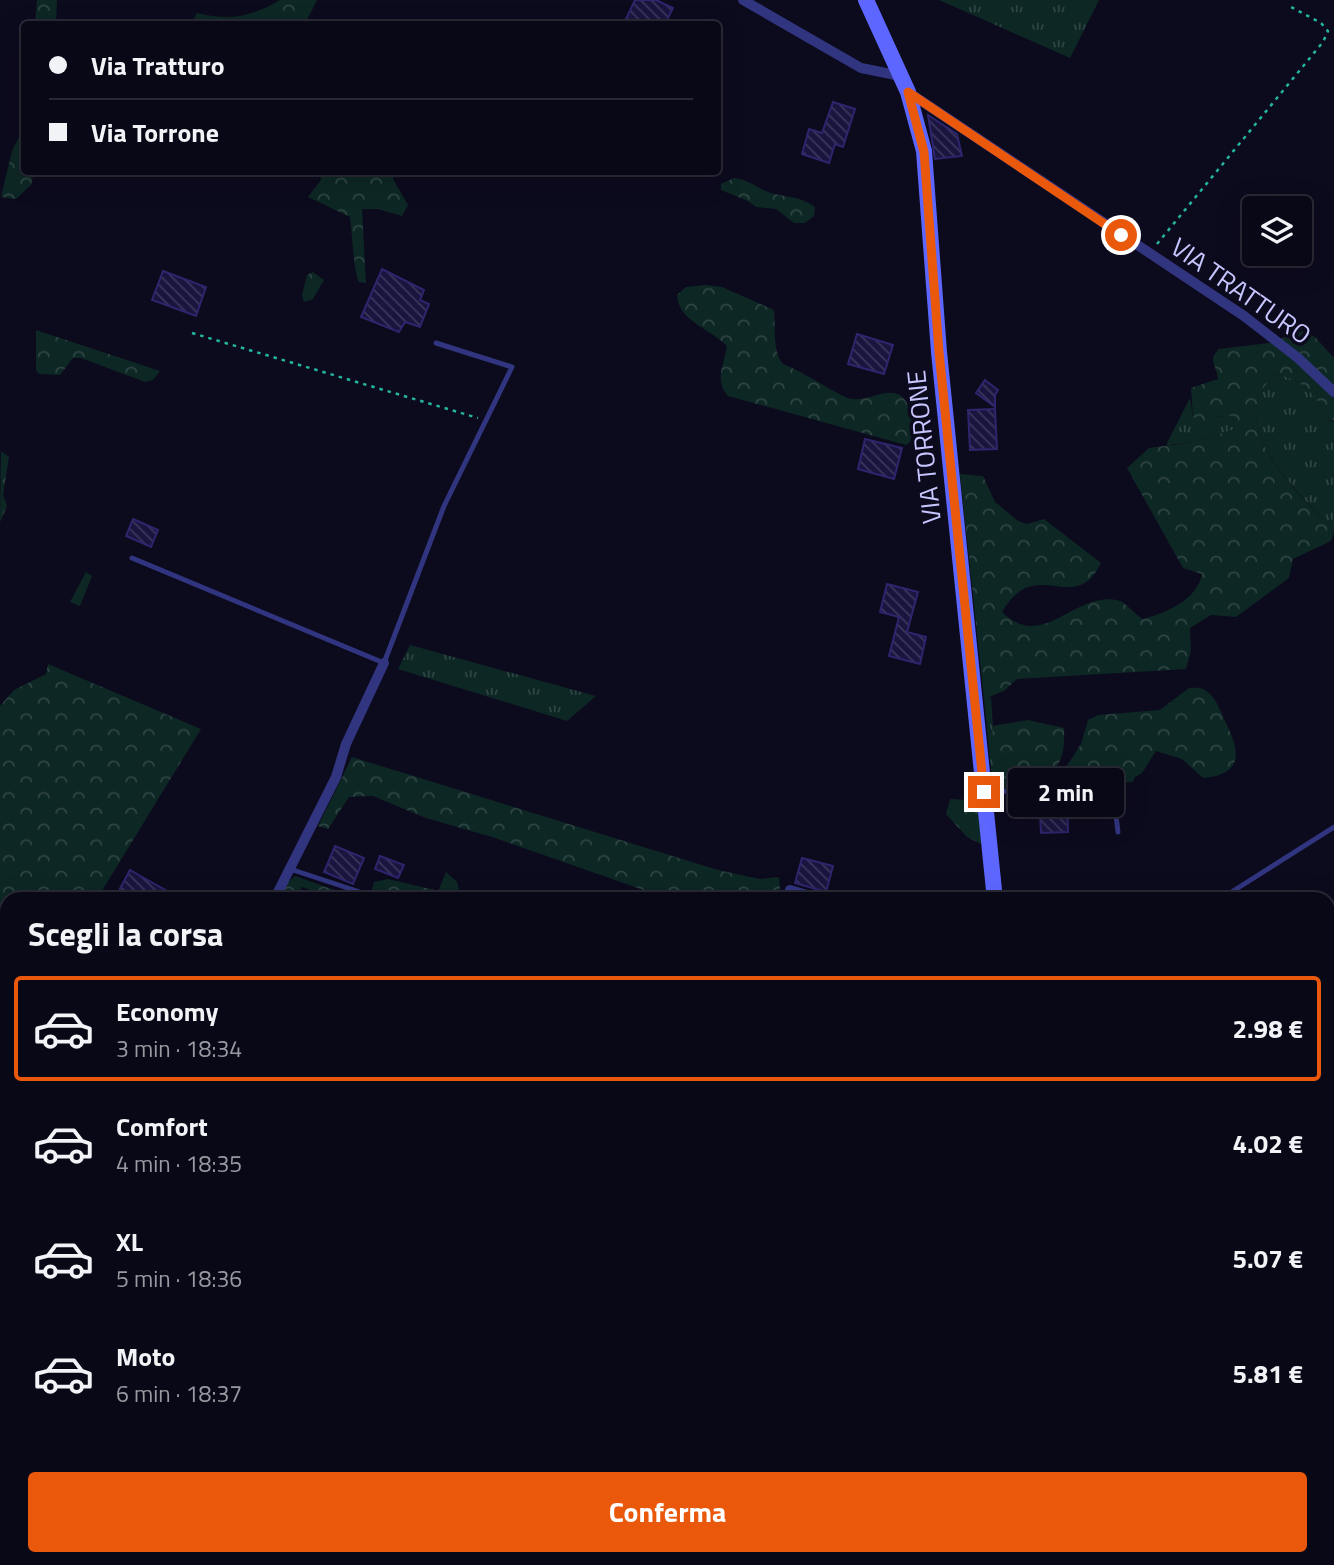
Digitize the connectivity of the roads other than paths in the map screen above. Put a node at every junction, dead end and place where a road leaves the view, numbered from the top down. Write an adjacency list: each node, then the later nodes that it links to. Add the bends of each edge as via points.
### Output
1 (743, 0): 3 (street, via 861,68)
2 (866, 0): 3 (main road, VIA TORRONE)
3 (905, 84): 5 (street, VIA TRATTURO, via 1244,316); 8 (main road, VIA TORRONE, via 924,152 939,352)
4 (436, 343): 7 (lane, via 512,367 444,506)
5 (1334, 392)
6 (132, 558): 7 (lane)
7 (384, 663): 11 (street, via 346,744 336,777)
8 (984, 792): 10 (lane, via 1102,787 1114,800); 16 (main road, VIA TORRONE)
9 (1334, 827): 17 (lane)
10 (1118, 832)
11 (290, 869): 13 (street); 14 (lane)
12 (790, 890): 15 (street)
13 (278, 892)
14 (360, 892)
15 (797, 892)
16 (994, 892)
17 (1232, 892)

